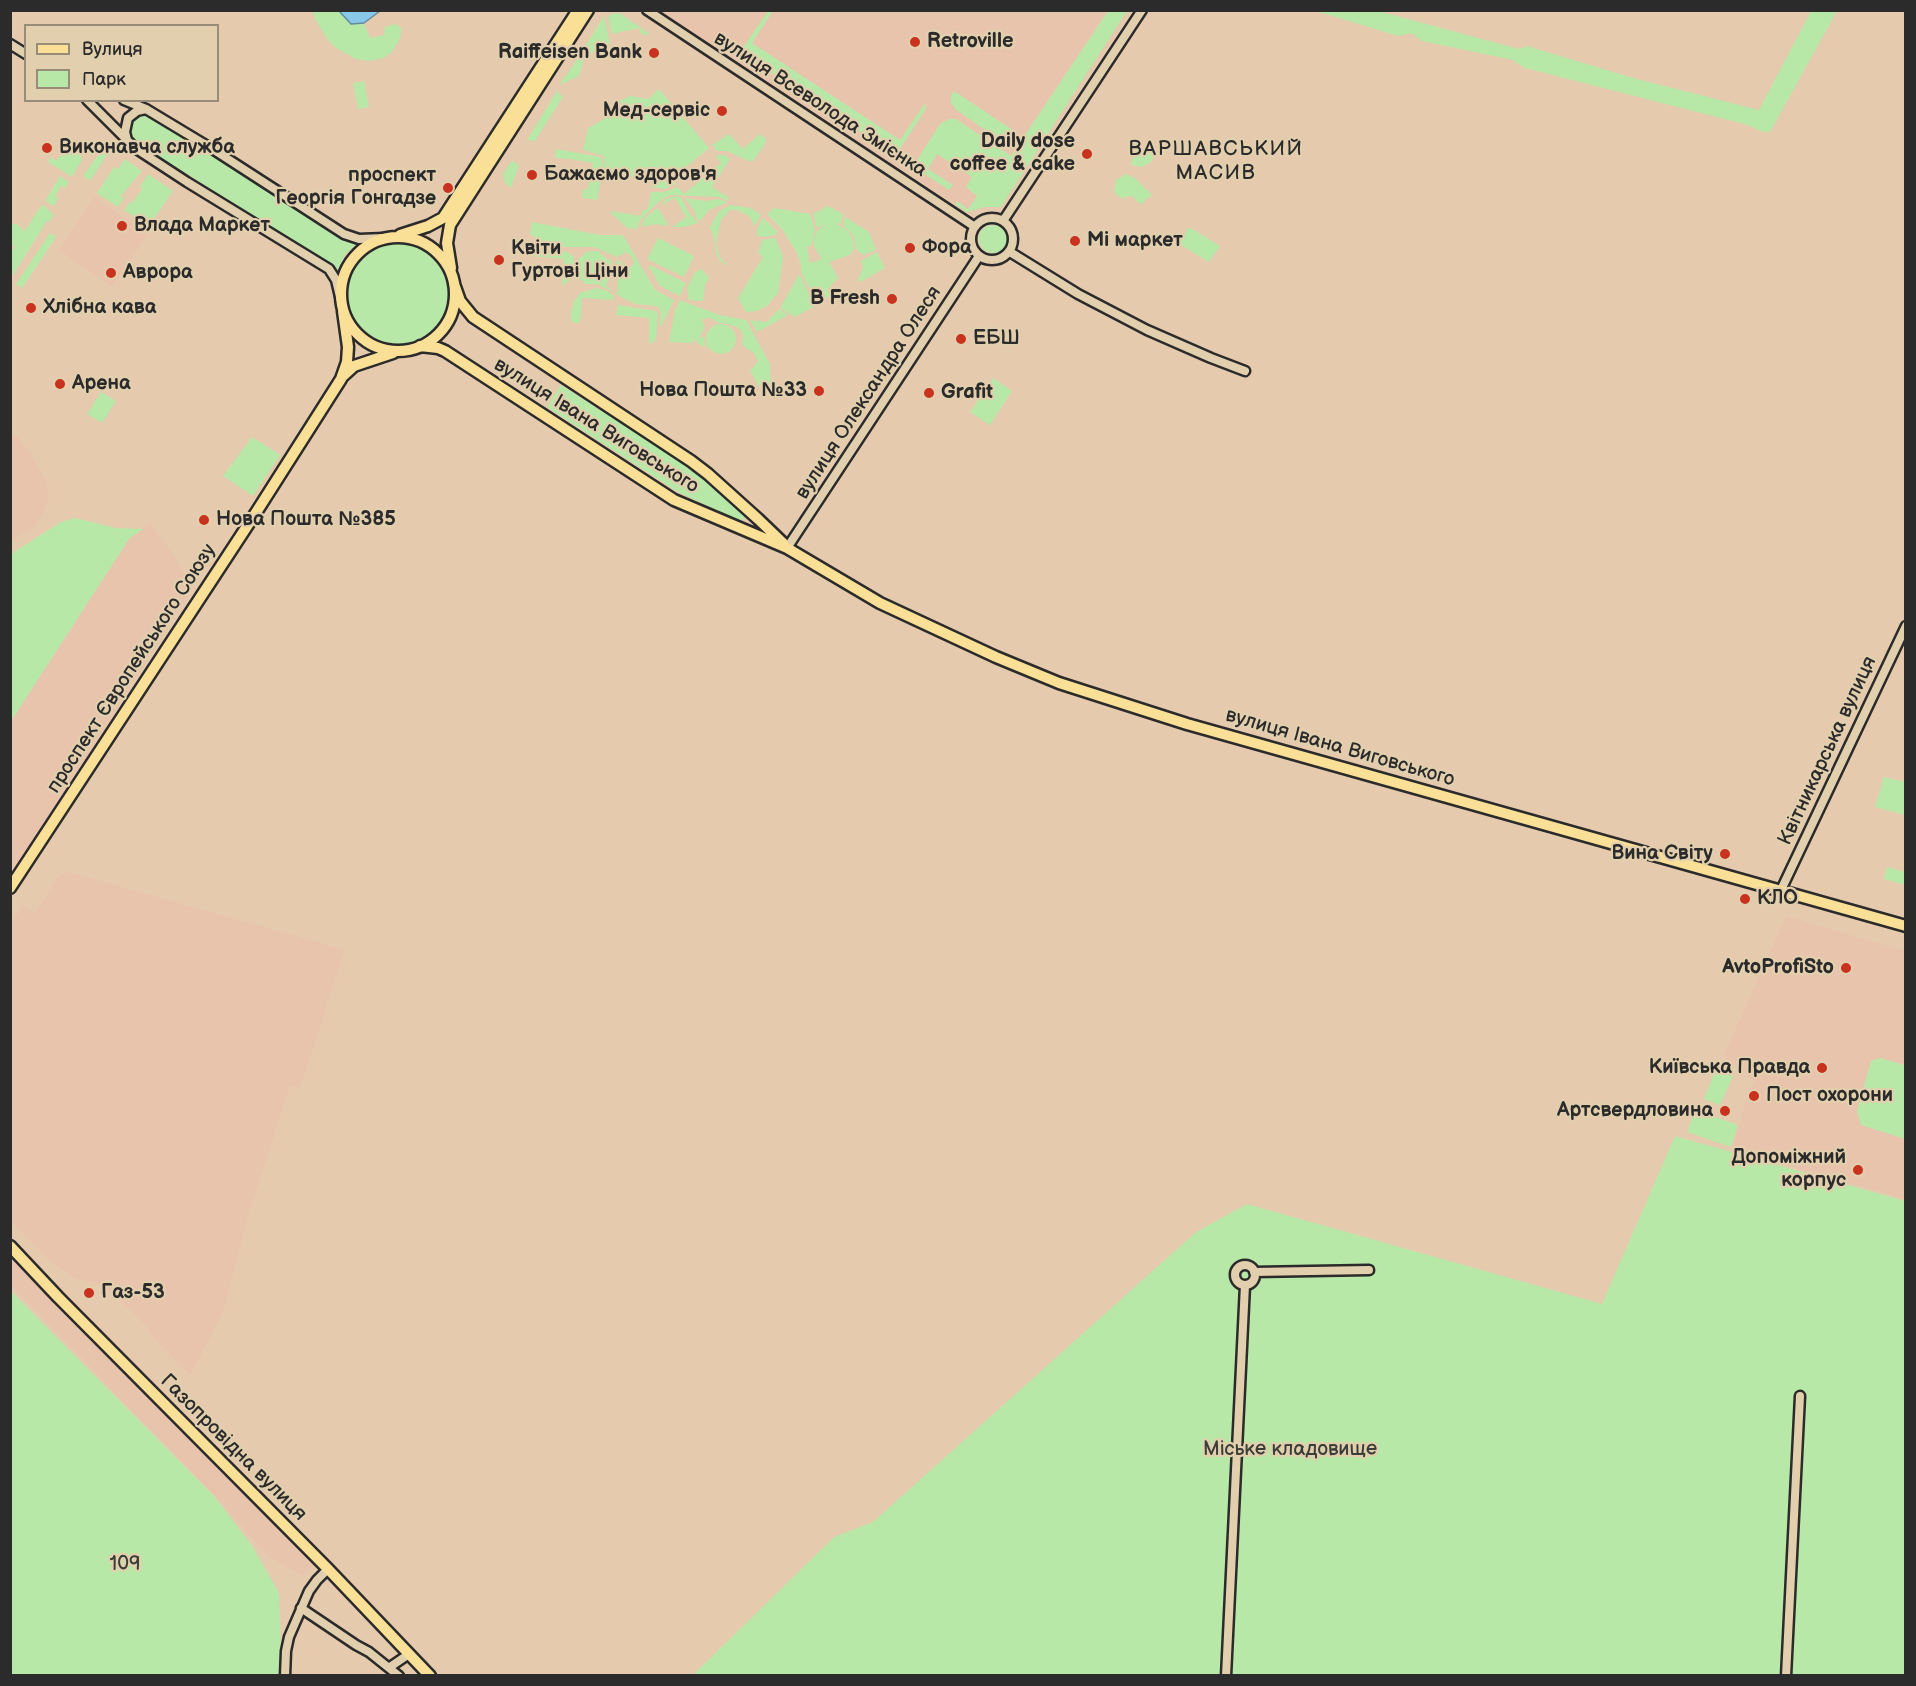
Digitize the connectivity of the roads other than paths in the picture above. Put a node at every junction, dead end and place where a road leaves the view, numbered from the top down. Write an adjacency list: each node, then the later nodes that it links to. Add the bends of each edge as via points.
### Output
1 (578, 10): 13 (main road, via 443,218)
2 (588, 10): 17 (main road, via 450,225 447,243)
3 (647, 10): 12 (street, вулиця Всеволода Змієнка)
4 (1142, 10): 11 (street)
5 (10, 44): 6 (street)
6 (24, 53)
7 (89, 102): 10 (street)
8 (129, 102): 9 (street)
9 (146, 109): 10 (street, via 128,118); 14 (street, via 344,234 359,239)
10 (127, 140): 18 (street, via 187,182 329,269)
11 (1003, 221): 12 (street, via 988,218); 15 (street, via 1014,236)
12 (975, 227): 16 (street, via 972,244)
13 (396, 236): 14 (main road); 17 (main road, via 430,246 443,258)
14 (384, 238): 18 (main road, via 363,248 347,266 340,289)
15 (1010, 252): 16 (street, via 995,261); 21 (street, via 1147,330)
16 (979, 256): 23 (street, вулиця Олександра Олеся)
17 (453, 279): 19 (main road, via 454,306 445,326); 23 (main road, вулиця Івана Виговського, via 459,301 473,317 700,468)
18 (342, 306): 20 (main road, via 353,330 369,344); 22 (main road, проспект Європейського Союзу, via 348,347)
19 (420, 346): 20 (main road); 23 (main road, вулиця Івана Виговського, via 445,351 674,500)
20 (399, 351): 22 (main road, проспект Європейського Союзу, via 354,366)
21 (1245, 371)
22 (341, 379): 25 (main road, проспект Європейського Союзу)
23 (787, 548): 26 (main road, вулиця Івана Виговського, via 880,603 1059,683 1187,724)
24 (1905, 626): 26 (street, Квітникарська вулиця)
25 (10, 888)
26 (1781, 890): 27 (main road, вулиця Івана Виговського)
27 (1905, 926)
28 (10, 1246): 33 (main road, Газопровідна вулиця)
29 (1369, 1269): 30 (street)
30 (1254, 1272): 31 (street, via 1253,1281); 31 (street, via 1247,1266 1236,1271 1236,1280)
31 (1245, 1285): 39 (street)
32 (1800, 1396): 40 (street)
33 (328, 1569): 34 (street); 35 (main road, Газопровідна вулиця)
34 (301, 1608): 36 (street); 37 (street, via 286,1651)
35 (409, 1654): 36 (street); 38 (main road, Газопровідна вулиця)
36 (393, 1672)
37 (285, 1676)
38 (430, 1676)
39 (1226, 1676)
40 (1786, 1676)

